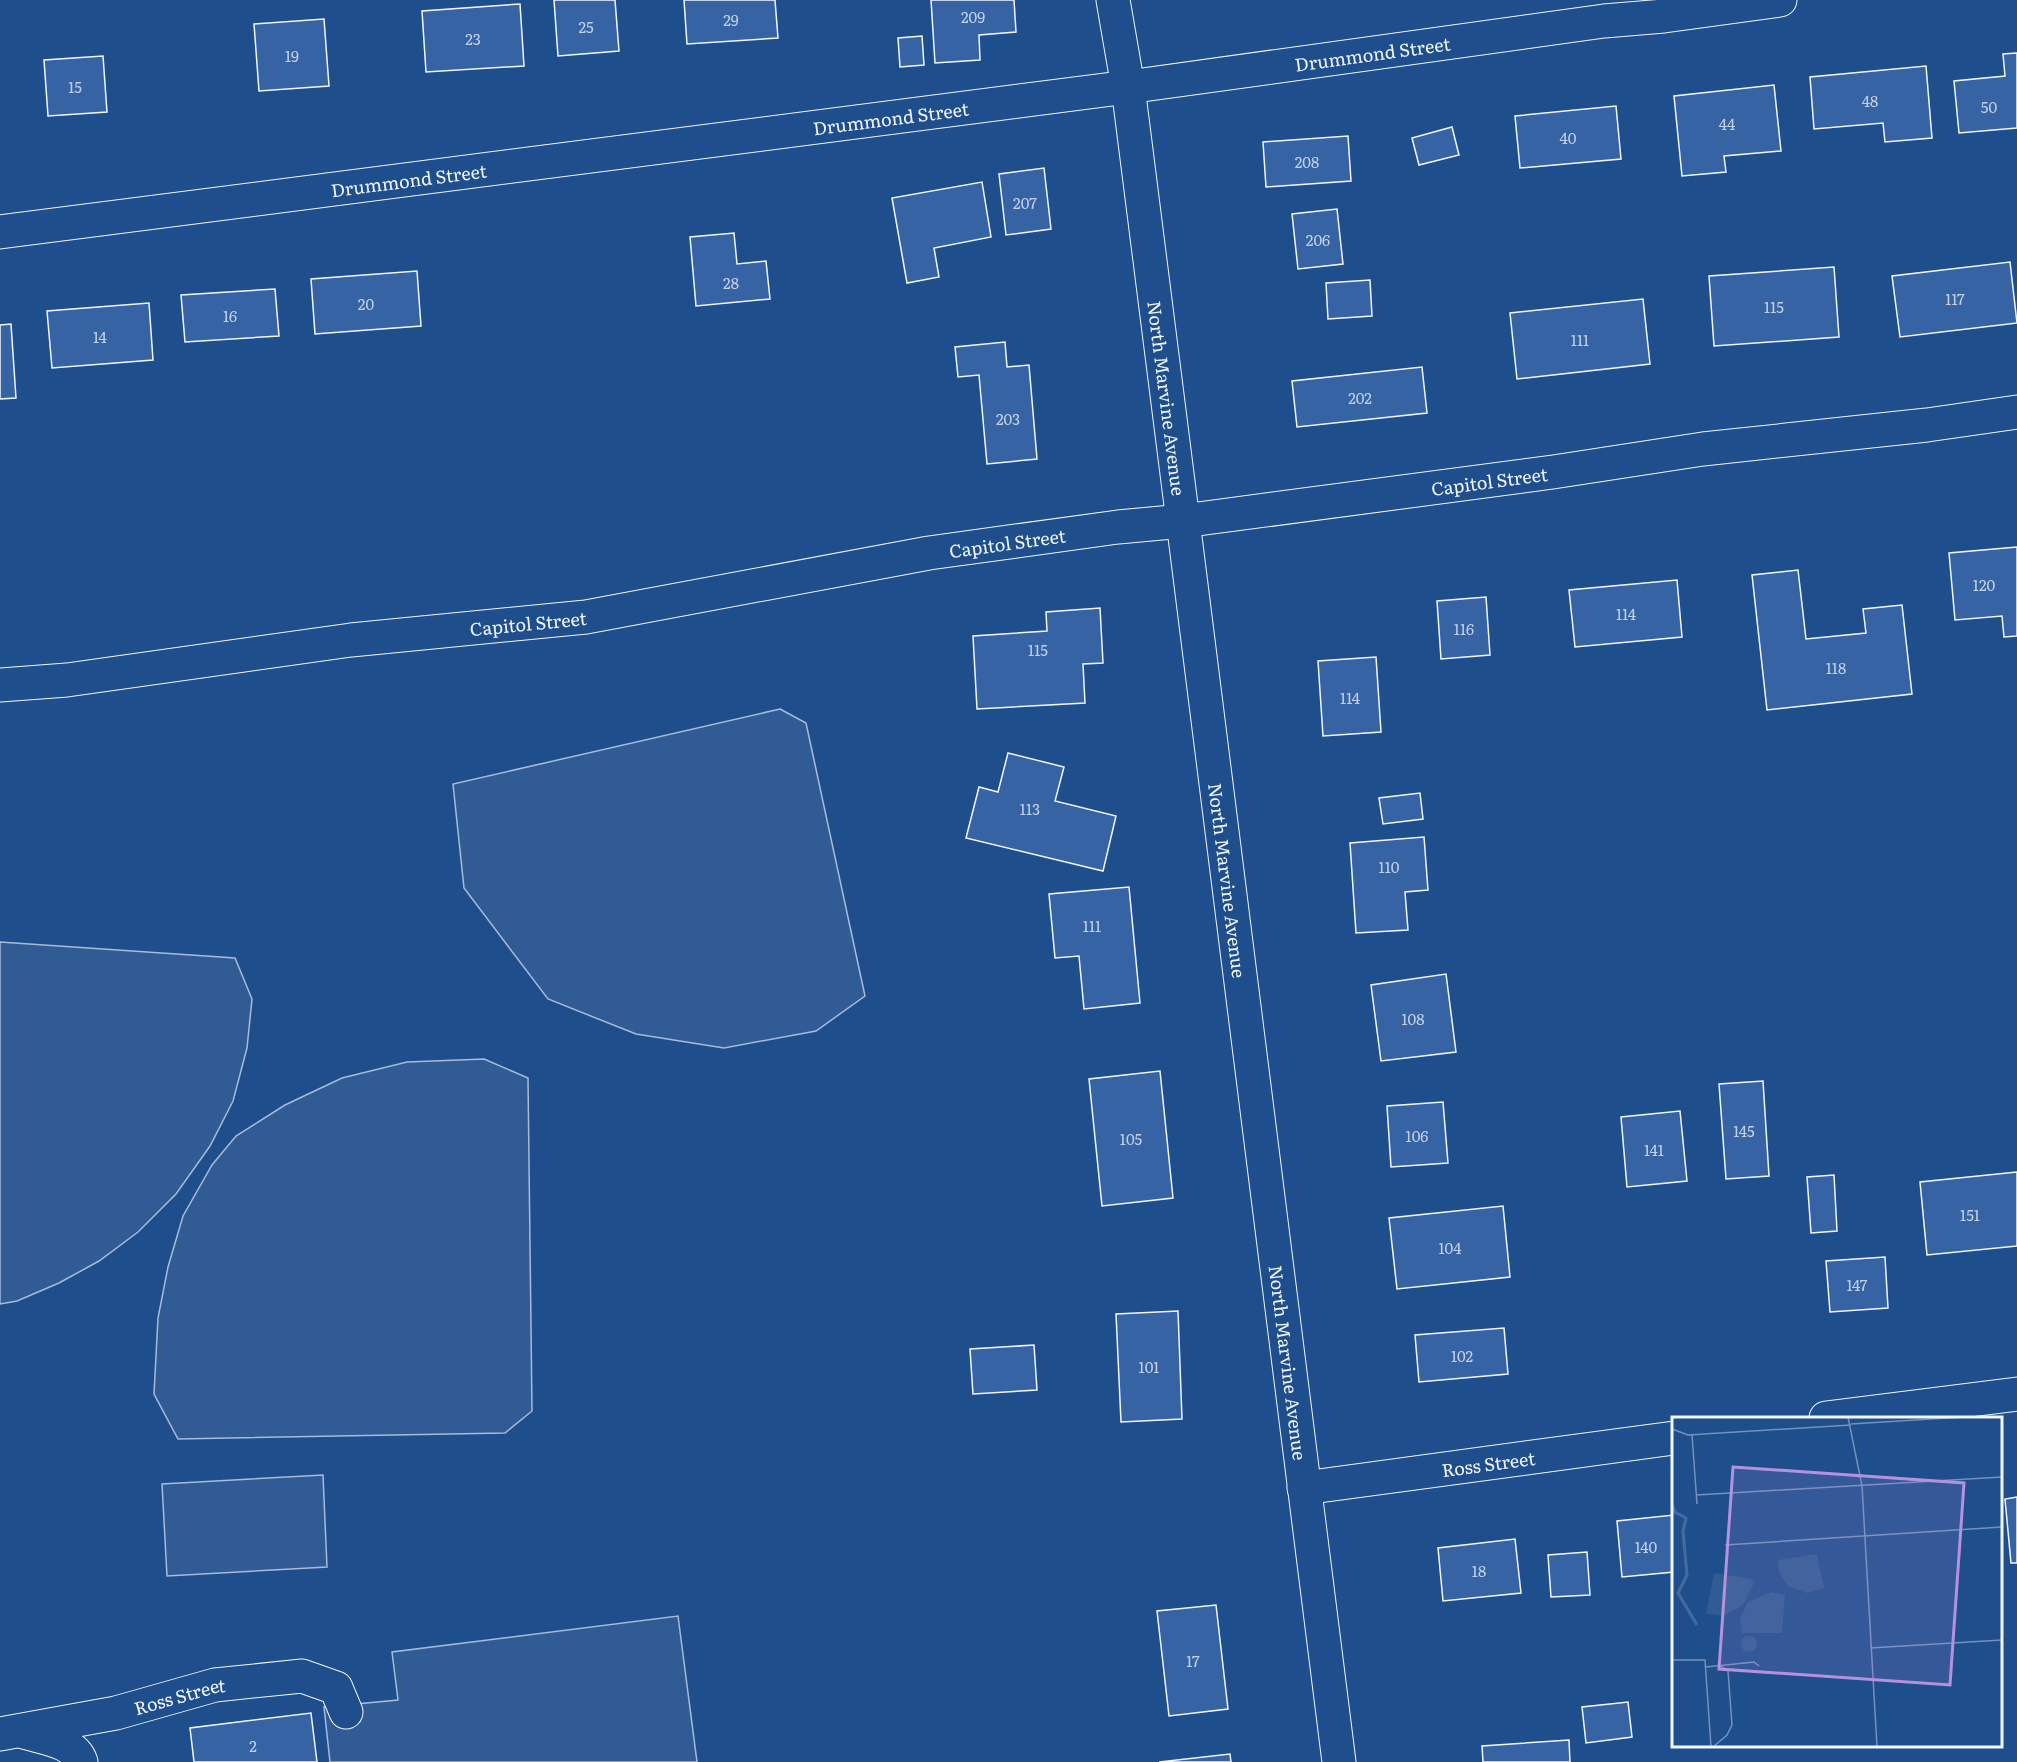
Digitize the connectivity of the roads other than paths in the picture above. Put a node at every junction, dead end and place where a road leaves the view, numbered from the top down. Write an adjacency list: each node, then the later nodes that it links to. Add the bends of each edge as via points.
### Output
1 (1113, 0): 3 (street, North Marvine Avenue)
2 (1780, 0): 3 (street, Drummond Street)
3 (1128, 87): 4 (street, Drummond Street); 6 (street, North Marvine Avenue)
4 (0, 232)
5 (2017, 412): 6 (street, Capitol Street, via 1703,449)
6 (1184, 521): 7 (street, Capitol Street, via 930,553 586,617 351,640 67,680); 11 (street, North Marvine Avenue)
7 (0, 685)
8 (2017, 1394): 9 (street)
9 (1841, 1417)
10 (1672, 1438): 11 (street, Ross Street)
11 (1304, 1488): 15 (street, North Marvine Avenue)
12 (346, 1712): 13 (street, Ross Street, via 336,1688 302,1676 215,1685 116,1713)
13 (10, 1733): 14 (street, via 62,1743 80,1756)
14 (81, 1762)
15 (1339, 1762)

